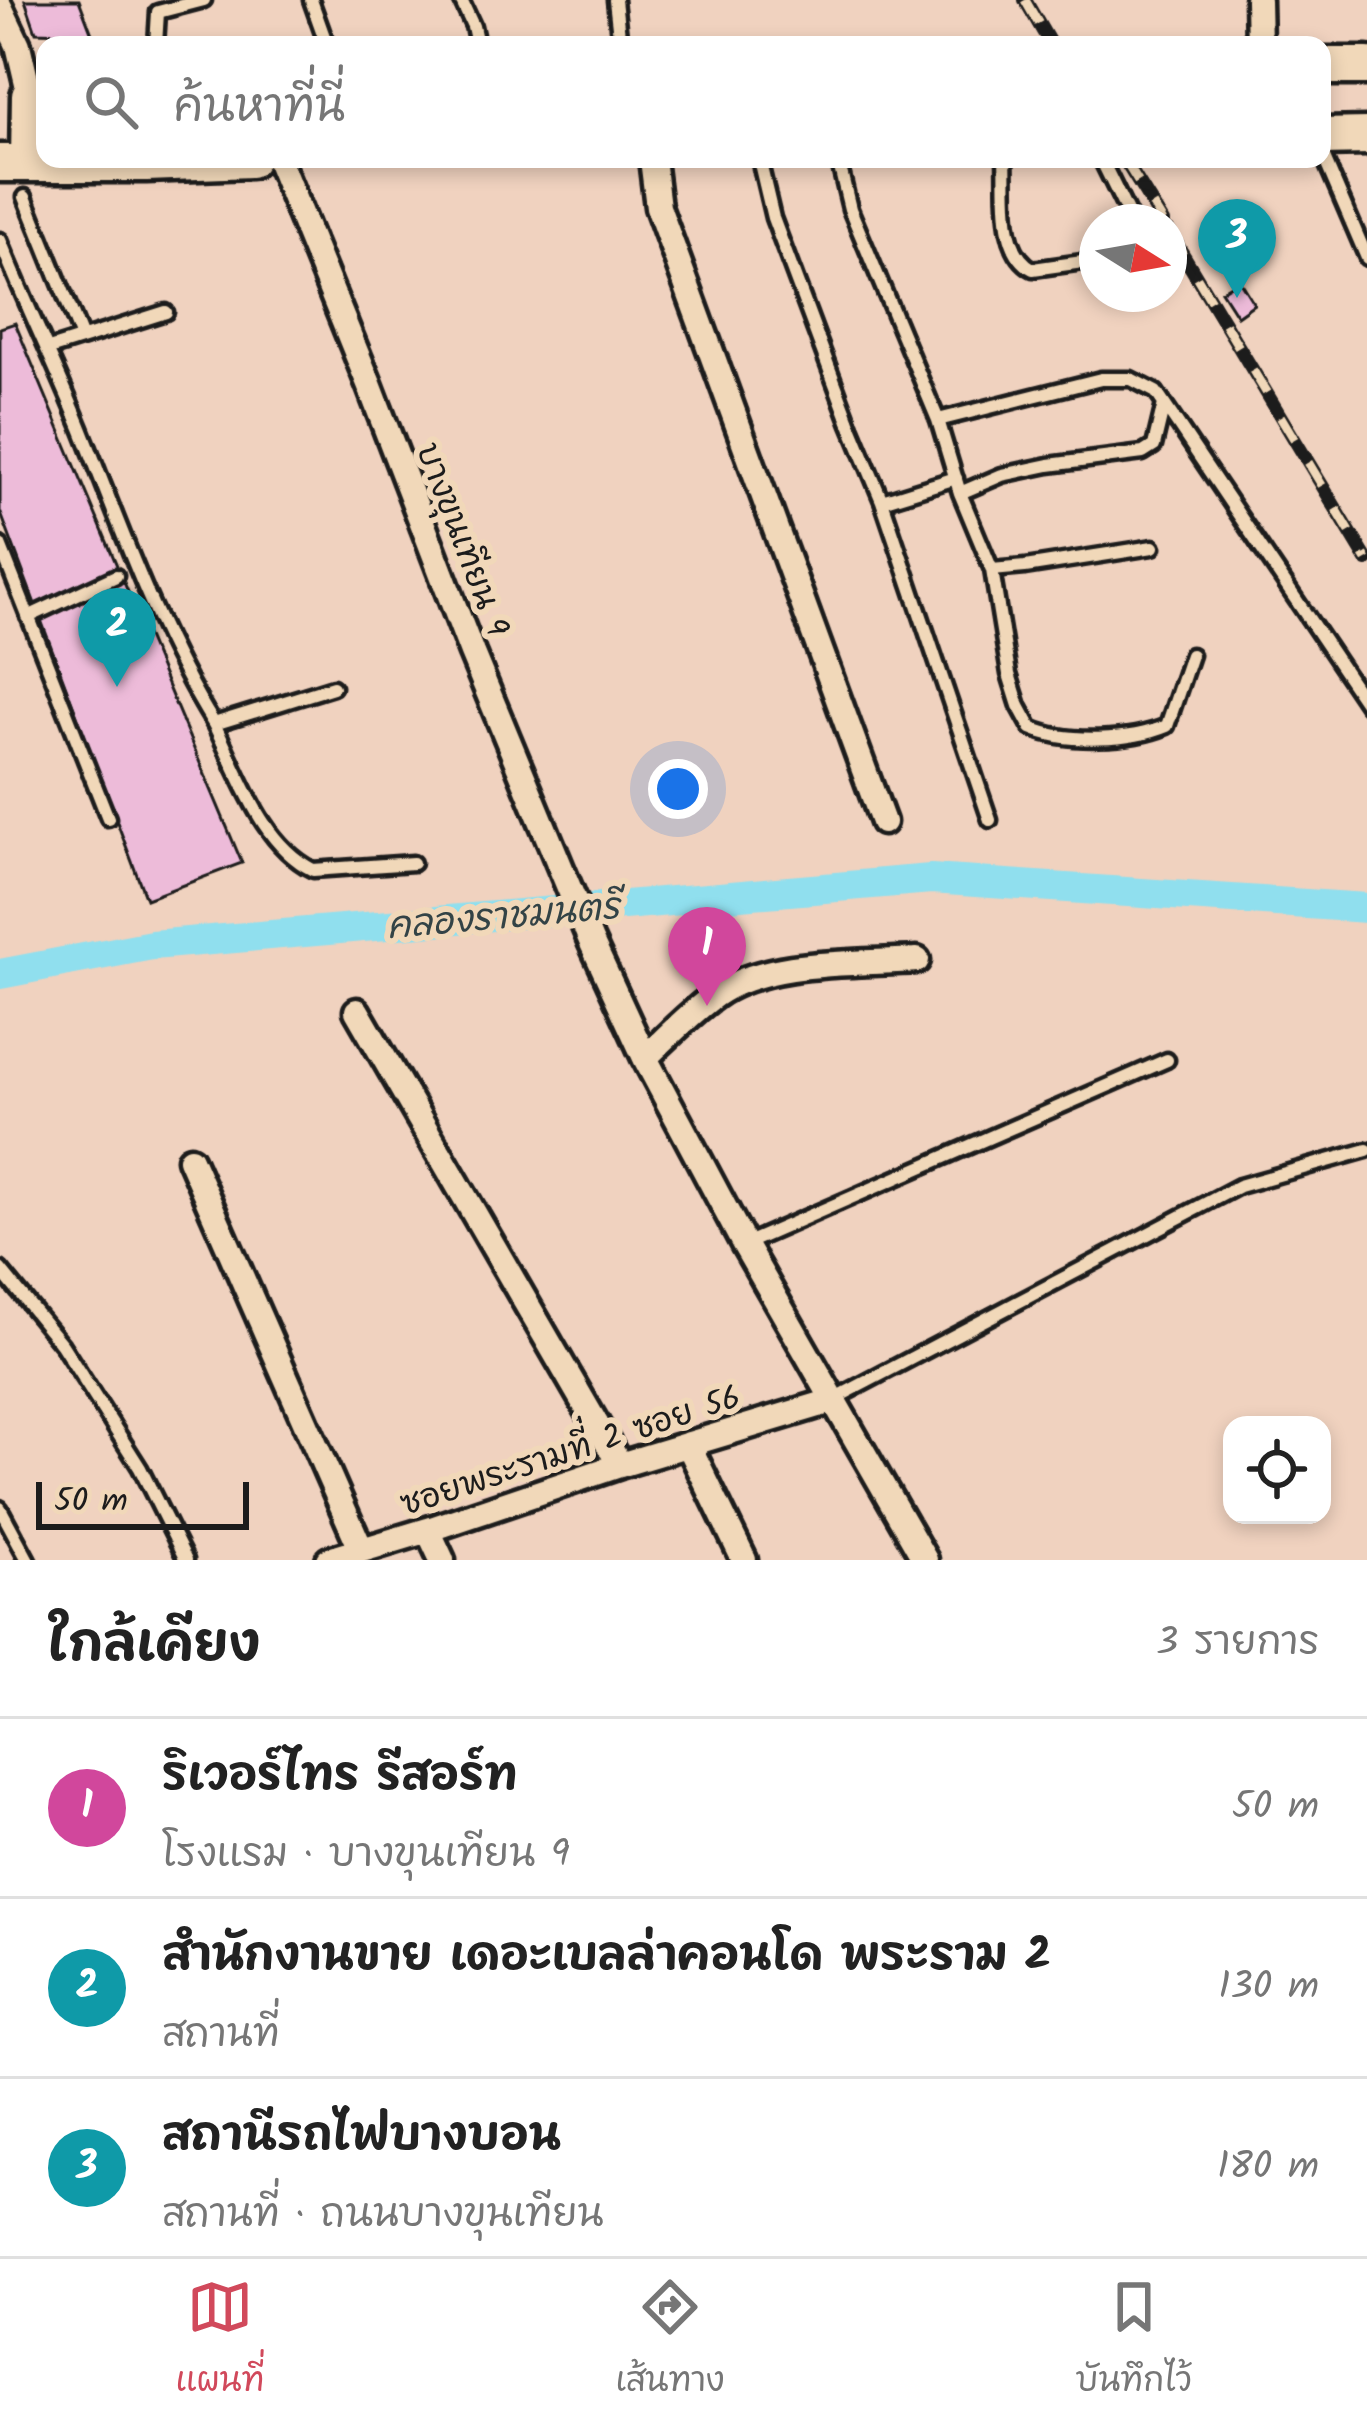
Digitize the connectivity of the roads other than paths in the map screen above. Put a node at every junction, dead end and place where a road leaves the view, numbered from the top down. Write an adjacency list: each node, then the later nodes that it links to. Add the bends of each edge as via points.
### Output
1 (204, 0): 6 (lane)
2 (311, 0): 9 (lane)
3 (461, 0): 10 (lane)
4 (616, 0): 11 (lane)
5 (1258, 0): 12 (street)
6 (155, 6): 8 (lane)
7 (0, 7): 15 (street, via 19,45)
8 (156, 36)
9 (324, 36)
10 (475, 36)
11 (619, 36)
12 (1259, 36)
13 (1331, 66): 14 (main road)
14 (1367, 66)
15 (25, 95): 26 (main road)
16 (1331, 136): 17 (main road)
17 (1367, 136)
18 (95, 168): 26 (main road)
19 (282, 168): 56 (street, บางขุนเทียน 9, via 554,854)
20 (653, 168): 52 (street, via 658,206)
21 (761, 168): 40 (lane, via 772,218)
22 (840, 168): 37 (lane)
23 (1006, 168): 32 (lane, via 1010,235 1026,266)
24 (1106, 168): 27 (lane)
25 (1328, 168): 29 (lane)
26 (18, 174): 34 (lane)
27 (1123, 204)
28 (1367, 221): 29 (lane)
29 (1350, 223): 31 (lane)
30 (0, 240): 35 (lane)
31 (1367, 258)
32 (1079, 263)
33 (166, 312): 34 (lane)
34 (82, 338): 35 (lane)
35 (49, 349): 49 (lane, via 173,652)
36 (1164, 404): 37 (lane, via 1131,379 1100,379); 39 (lane, via 1154,446 1143,454 1033,468); 48 (lane)
37 (938, 420): 38 (lane)
38 (956, 478): 39 (lane); 40 (lane)
39 (960, 493): 43 (lane)
40 (882, 501): 51 (lane)
41 (0, 545): 45 (lane)
42 (1154, 547): 43 (lane)
43 (992, 570): 46 (lane, via 1014,690 1040,732 1115,738 1167,726)
44 (116, 576): 45 (lane)
45 (28, 616): 50 (lane)
46 (1191, 655)
47 (333, 687): 49 (lane)
48 (1367, 705)
49 (214, 724): 53 (lane, via 268,831 298,862 314,870)
50 (108, 818)
51 (990, 820)
52 (883, 822)
53 (413, 863)
54 (917, 960): 56 (street, via 777,970 735,983)
55 (357, 1011): 64 (street)
56 (645, 1058): 60 (street, บางขุนเทียน 9)
57 (1167, 1060): 60 (lane)
58 (1367, 1150): 62 (lane, via 1239,1186)
59 (190, 1159): 67 (street)
60 (744, 1244): 62 (street, บางขุนเทียน 9)
61 (0, 1269): 69 (lane, via 62,1346 140,1468)
62 (832, 1400): 63 (street, ซอยพระรามที่ 2 ซอย 56); 73 (street, บางขุนเทียน 9)
63 (688, 1444): 64 (street, ซอยพระรามที่ 2 ซอย 56); 72 (street)
64 (620, 1465): 66 (street, ซอยพระรามที่ 2 ซอย 56)
65 (0, 1508): 68 (lane)
66 (428, 1530): 67 (street, ซอยพระรามที่ 2 ซอย 56); 71 (street)
67 (361, 1549): 70 (street, ซอยพระรามที่ 2 ซอย 56)
68 (28, 1560)
69 (186, 1560)
70 (328, 1560)
71 (442, 1560)
72 (744, 1560)
73 (925, 1560)

